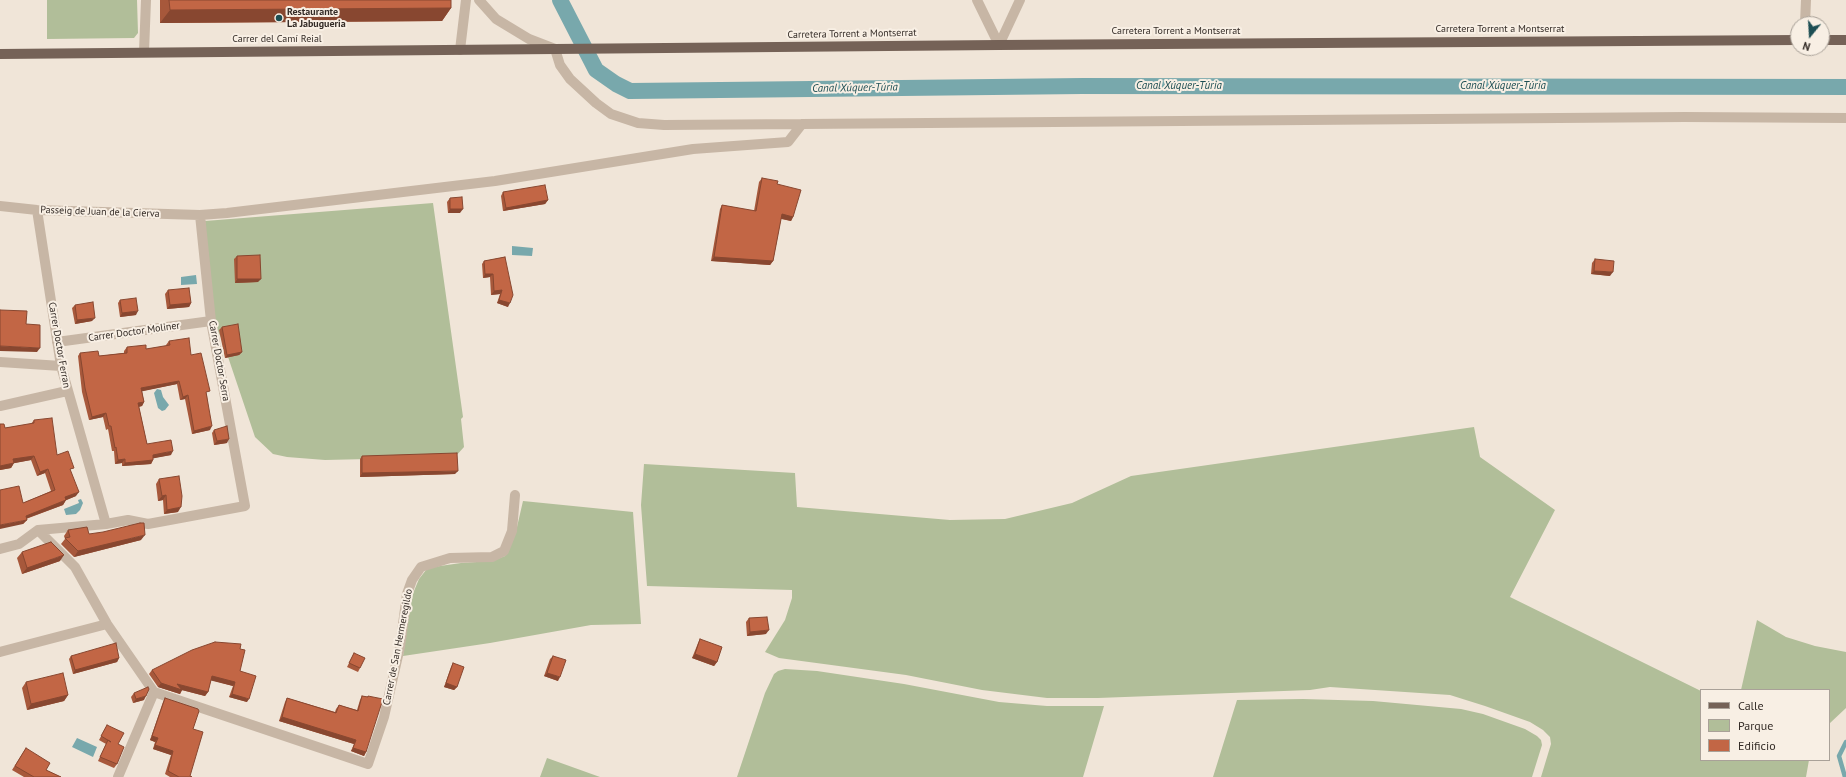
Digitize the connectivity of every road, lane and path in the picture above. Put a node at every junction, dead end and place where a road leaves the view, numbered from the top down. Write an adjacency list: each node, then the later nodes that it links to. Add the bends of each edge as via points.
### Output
1 (146, 0): 14 (street)
2 (466, 0): 13 (street)
3 (479, 0): 12 (street, via 496,19 529,38)
4 (977, 0): 11 (street)
5 (1020, 0): 11 (street)
6 (1806, 0): 7 (street)
7 (1805, 16)
8 (1790, 40): 11 (main road, Carretera Torrent a Montserrat)
9 (1830, 40): 10 (main road)
10 (1846, 40)
11 (999, 45): 12 (main road, Carretera Torrent a Montserrat)
12 (559, 49): 13 (main road, Carrer del Camí Reial); 17 (street, via 560,65 570,79 596,103 611,114 624,119 664,125)
13 (460, 50): 14 (main road, Carrer del Camí Reial)
14 (144, 52): 15 (main road, Carrer del Camí Reial)
15 (0, 54)
16 (1846, 118): 17 (street)
17 (802, 124): 20 (street, Passeig de Juan de la Cierva, via 788,142 693,149 495,181)
18 (0, 206): 19 (street, Passeig de Juan de la Cierva)
19 (37, 210): 20 (street, Passeig de Juan de la Cierva); 22 (street, Carrer Doctor Ferran)
20 (200, 215): 21 (street, Carrer Doctor Serra)
21 (211, 321): 22 (street, Carrer Doctor Moliner); 28 (street, Carrer Doctor Serra, via 245,506 148,524 128,520)
22 (57, 342): 24 (street, Carrer Doctor Ferran)
23 (0, 362): 24 (street)
24 (61, 366): 25 (street, Carrer Doctor Ferran)
25 (67, 391): 26 (street); 28 (street, Carrer Doctor Ferran)
26 (0, 406)
27 (515, 495): 33 (street, Carrer de San Hermeregildo, via 512,531 504,551 492,557 443,560 422,567 412,580 407,594 400,648 384,717 368,764)
28 (106, 524): 29 (street)
29 (38, 530): 30 (street, via 19,544); 31 (street, via 75,567)
30 (0, 549)
31 (107, 624): 32 (street); 33 (street)
32 (0, 652)
33 (154, 692): 34 (street)
34 (118, 777)

